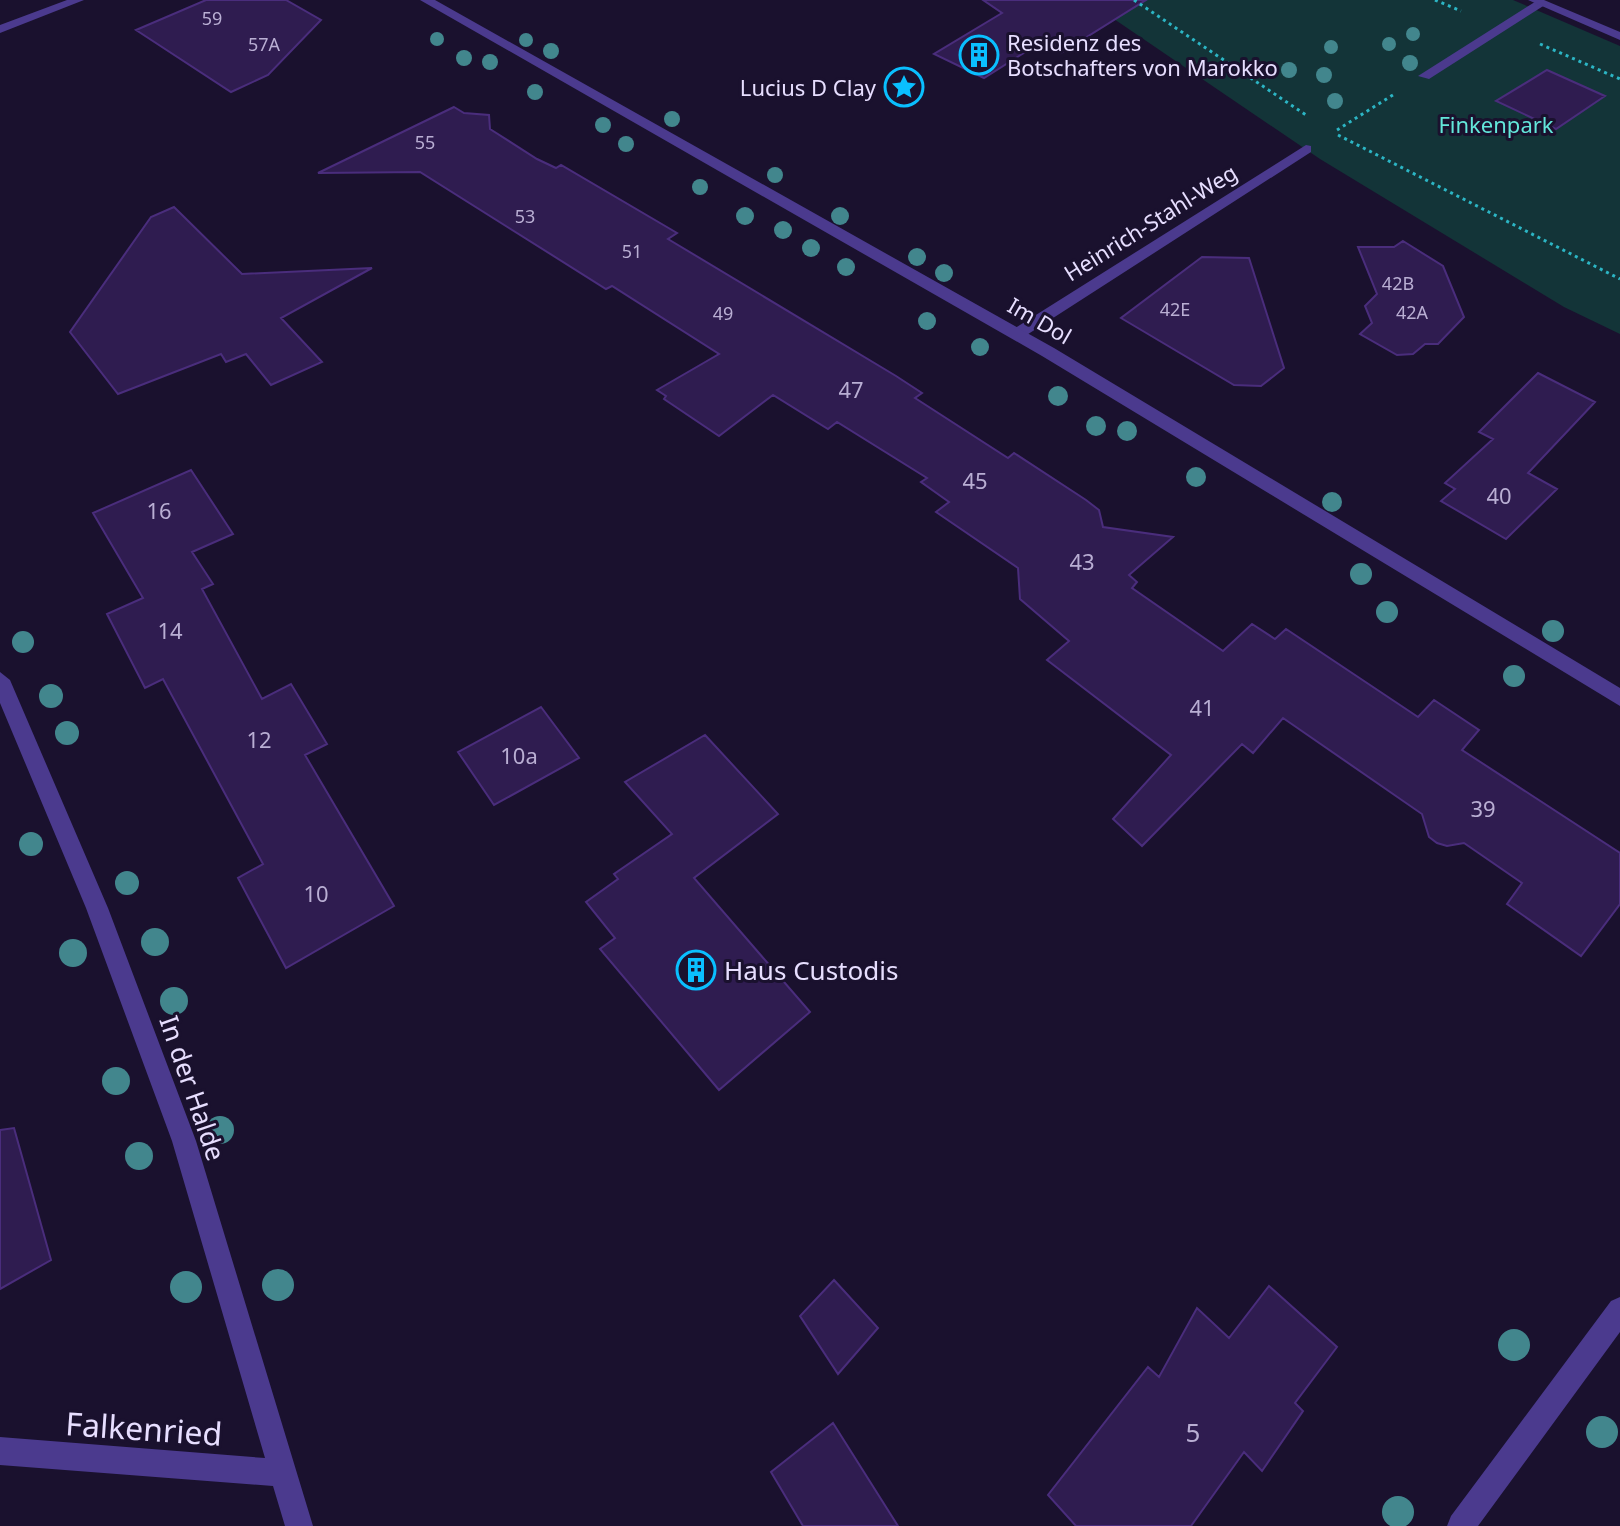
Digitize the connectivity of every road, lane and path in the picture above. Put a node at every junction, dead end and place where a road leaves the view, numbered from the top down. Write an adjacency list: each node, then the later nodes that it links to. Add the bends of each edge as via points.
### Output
1 (78, 0): 6 (street)
2 (426, 0): 14 (street, Im Dol)
3 (1134, 0): 10 (path)
4 (1538, 2): 8 (street); 9 (street)
5 (0, 10): 6 (street)
6 (18, 21): 7 (street)
7 (0, 29)
8 (1620, 36)
9 (1424, 76)
10 (1308, 116)
11 (1334, 133): 13 (path)
12 (1306, 149): 14 (street, Heinrich-Stahl-Weg)
13 (1620, 279)
14 (1017, 334): 16 (street, Im Dol)
15 (0, 680): 19 (street, In der Halde, via 97,908 162,1081)
16 (1620, 698)
17 (1620, 1310): 21 (street)
18 (0, 1451): 19 (street, Falkenried)
19 (282, 1473): 20 (street, In der Halde)
20 (299, 1526)
21 (1461, 1526)

